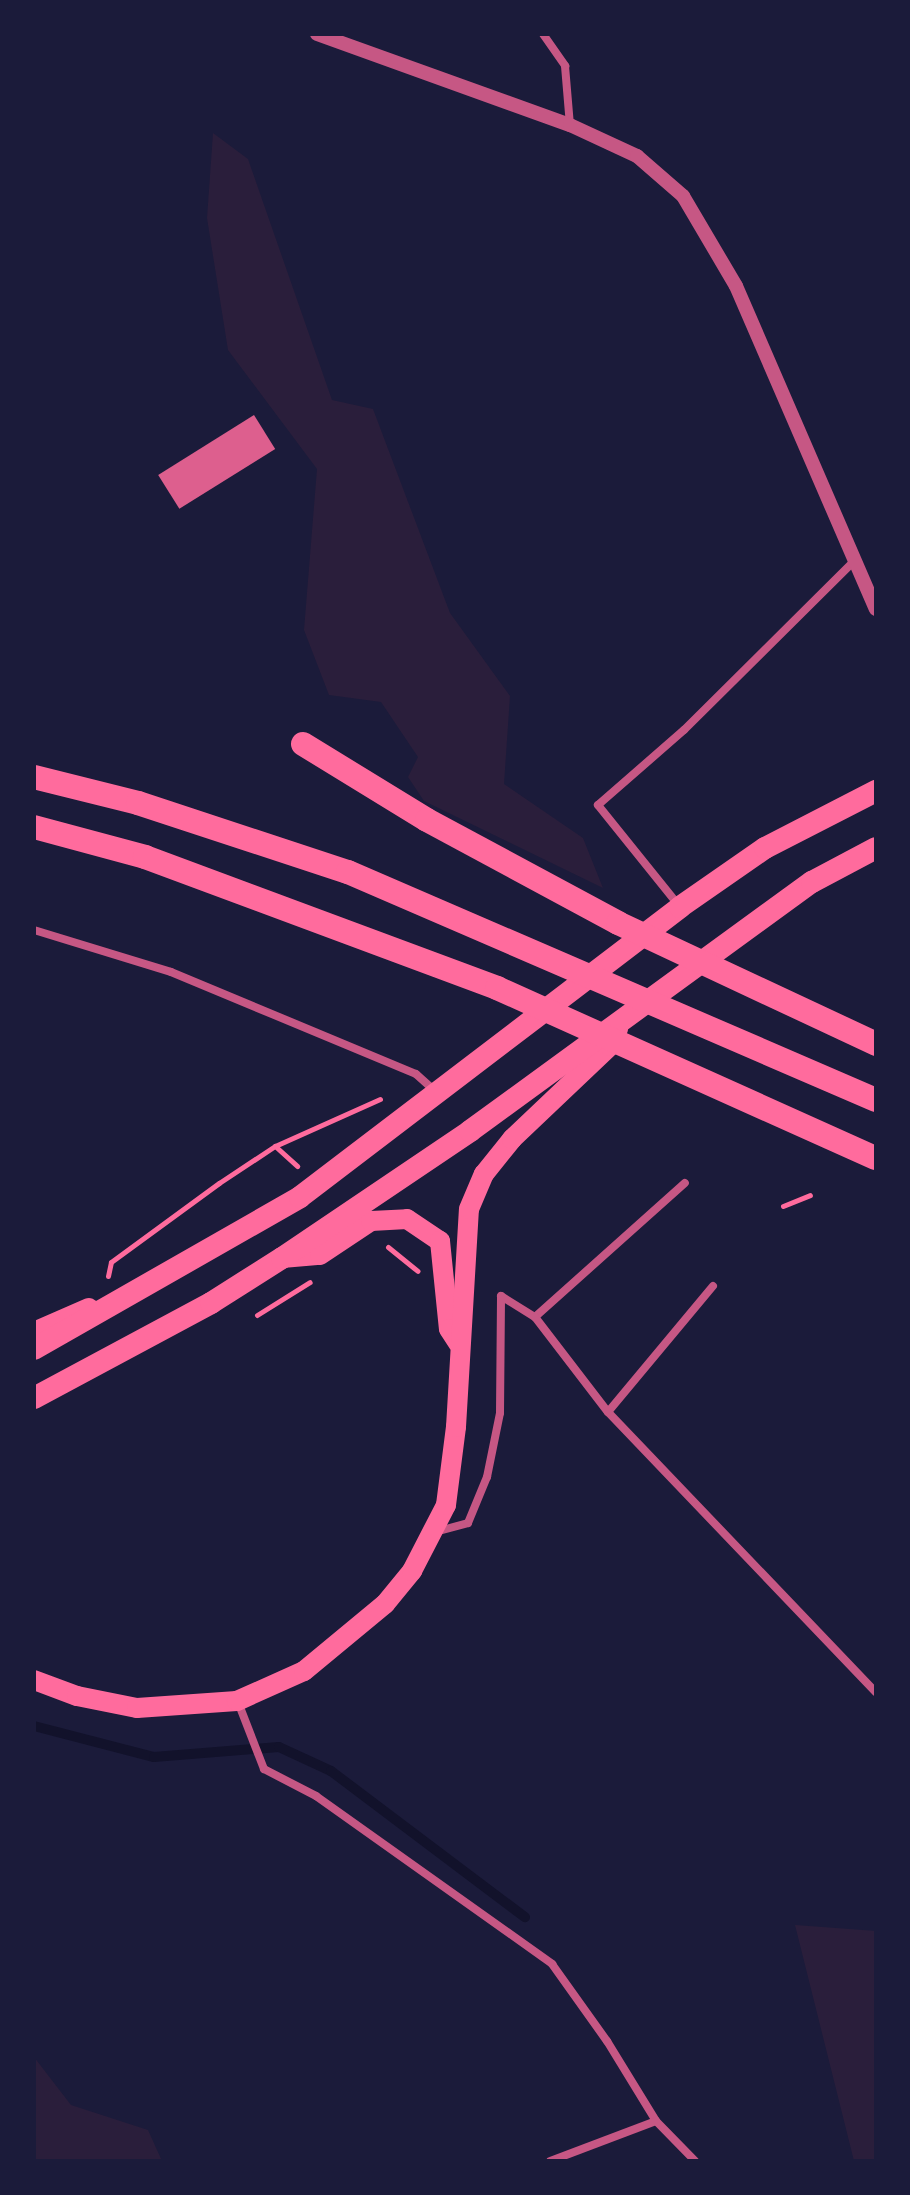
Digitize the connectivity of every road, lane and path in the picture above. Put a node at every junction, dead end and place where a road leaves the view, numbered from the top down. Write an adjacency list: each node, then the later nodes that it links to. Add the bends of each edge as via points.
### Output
1 (317, 34): 3 (street)
2 (543, 34): 3 (street, via 565,66)
3 (570, 125): 4 (street, via 637,156 683,196 736,286)
4 (854, 561): 5 (street); 11 (street, via 684,730 598,805)
5 (876, 609)
6 (303, 744): 14 (highway, via 427,820 618,923)
7 (34, 777): 17 (highway, via 138,803 348,872)
8 (876, 791): 11 (highway, via 765,848)
9 (34, 827): 18 (highway, via 145,857 497,988)
10 (876, 848): 13 (highway, via 812,882)
11 (680, 907): 15 (highway)
12 (34, 930): 15 (street, via 171,972 416,1074)
13 (621, 1022): 22 (highway); 28 (main road, via 610,1046 512,1139 484,1174 469,1209)
14 (876, 1044)
15 (438, 1093): 24 (highway, via 300,1197)
16 (389, 1095): 23 (path, via 275,1146 230,1175 111,1262)
17 (876, 1100)
18 (876, 1158)
19 (685, 1183): 26 (street)
20 (810, 1195): 21 (path)
21 (783, 1206)
22 (282, 1258): 28 (main road, via 320,1255 371,1221 407,1219 440,1241 449,1329); 30 (highway, via 211,1303)
23 (108, 1277)
24 (161, 1279): 27 (main road); 29 (highway)
25 (713, 1286): 31 (street)
26 (535, 1317): 31 (street); 32 (street, via 501,1296 500,1413 487,1477 468,1523)
27 (34, 1332)
28 (458, 1343): 32 (main road, via 451,1477)
29 (34, 1349)
30 (34, 1398)
31 (608, 1412): 34 (street)
32 (435, 1532): 35 (main road, via 385,1604 342,1643 304,1671)
33 (34, 1680): 35 (main road, via 77,1696 137,1708)
34 (876, 1692)
35 (237, 1701): 36 (street, via 264,1769 316,1796 552,1964)
36 (656, 2121): 37 (street); 38 (street)
37 (550, 2161)
38 (695, 2161)

